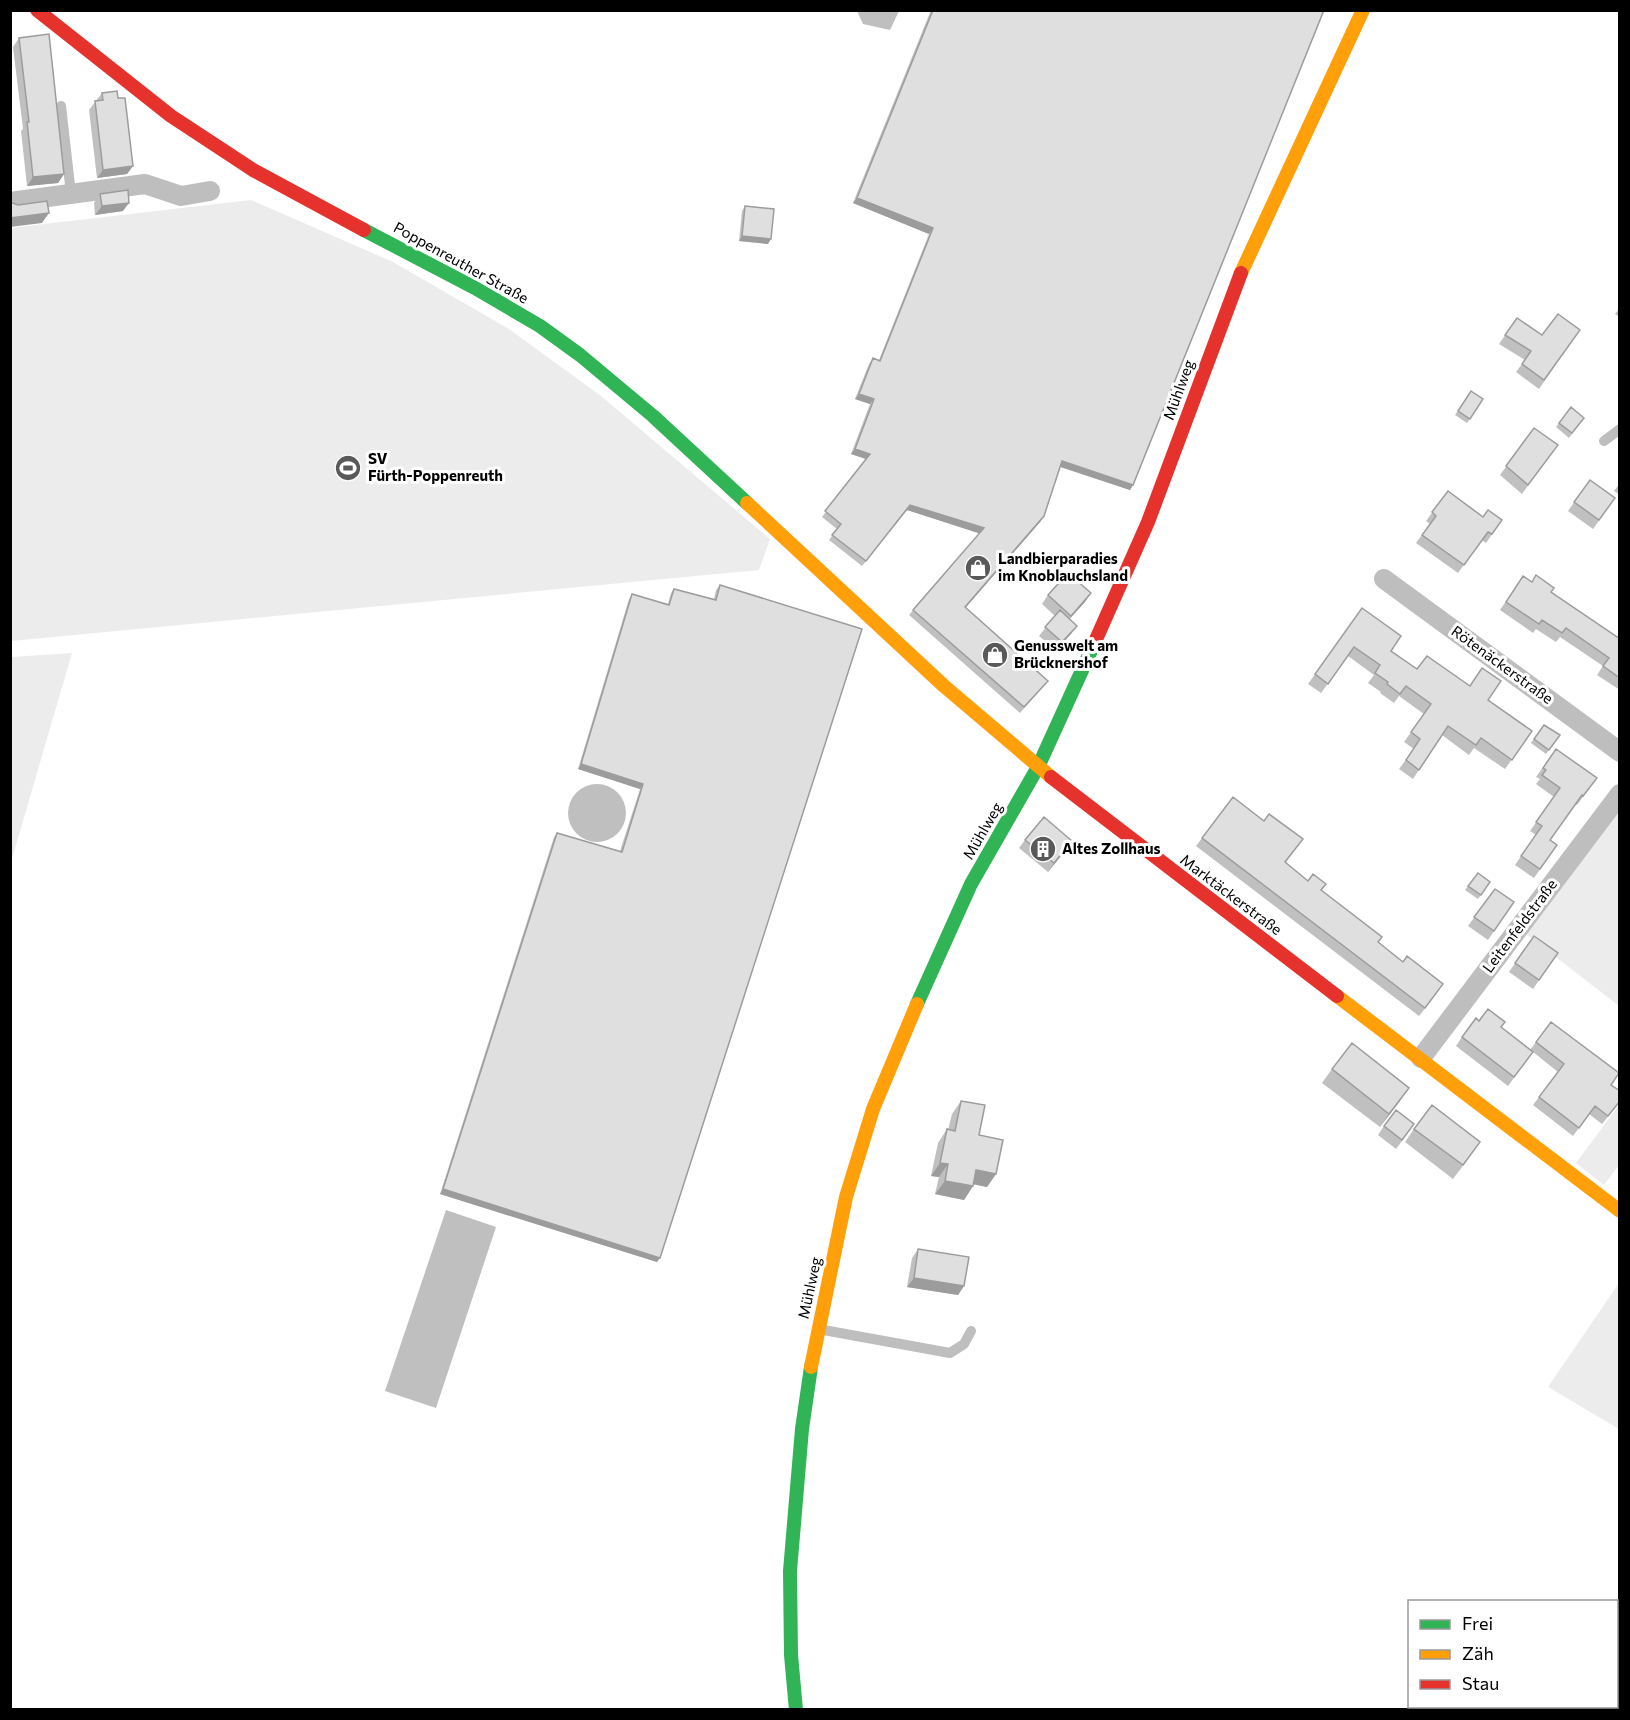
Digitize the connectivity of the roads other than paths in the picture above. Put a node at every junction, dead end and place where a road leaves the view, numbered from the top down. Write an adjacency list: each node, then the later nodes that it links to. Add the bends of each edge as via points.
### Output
1 (37, 10): 10 (street, Poppenreuther Straße, via 171,116 253,170 455,276 559,339 653,416)
2 (1364, 10): 12 (street, Mühlweg, via 1252,247 1148,522)
3 (61, 106): 5 (lane)
4 (210, 191): 5 (street, via 181,196 145,184)
5 (71, 194): 6 (street)
6 (10, 202)
7 (1620, 429): 8 (lane)
8 (1604, 441)
9 (1384, 579): 11 (street, Rötenäckerstraße)
10 (837, 588): 12 (street, Marktäckerstraße)
11 (1620, 752)
12 (1038, 767): 14 (street, Marktäckerstraße); 16 (street, Mühlweg, via 971,884 873,1109 846,1197)
13 (1620, 794): 14 (street, Leitenfeldstraße)
14 (1420, 1058): 15 (street, Marktäckerstraße)
15 (1617, 1203)
16 (818, 1329): 17 (lane, via 950,1353 964,1344); 18 (street, Mühlweg, via 802,1429 790,1571)
17 (971, 1331)
18 (796, 1710)

